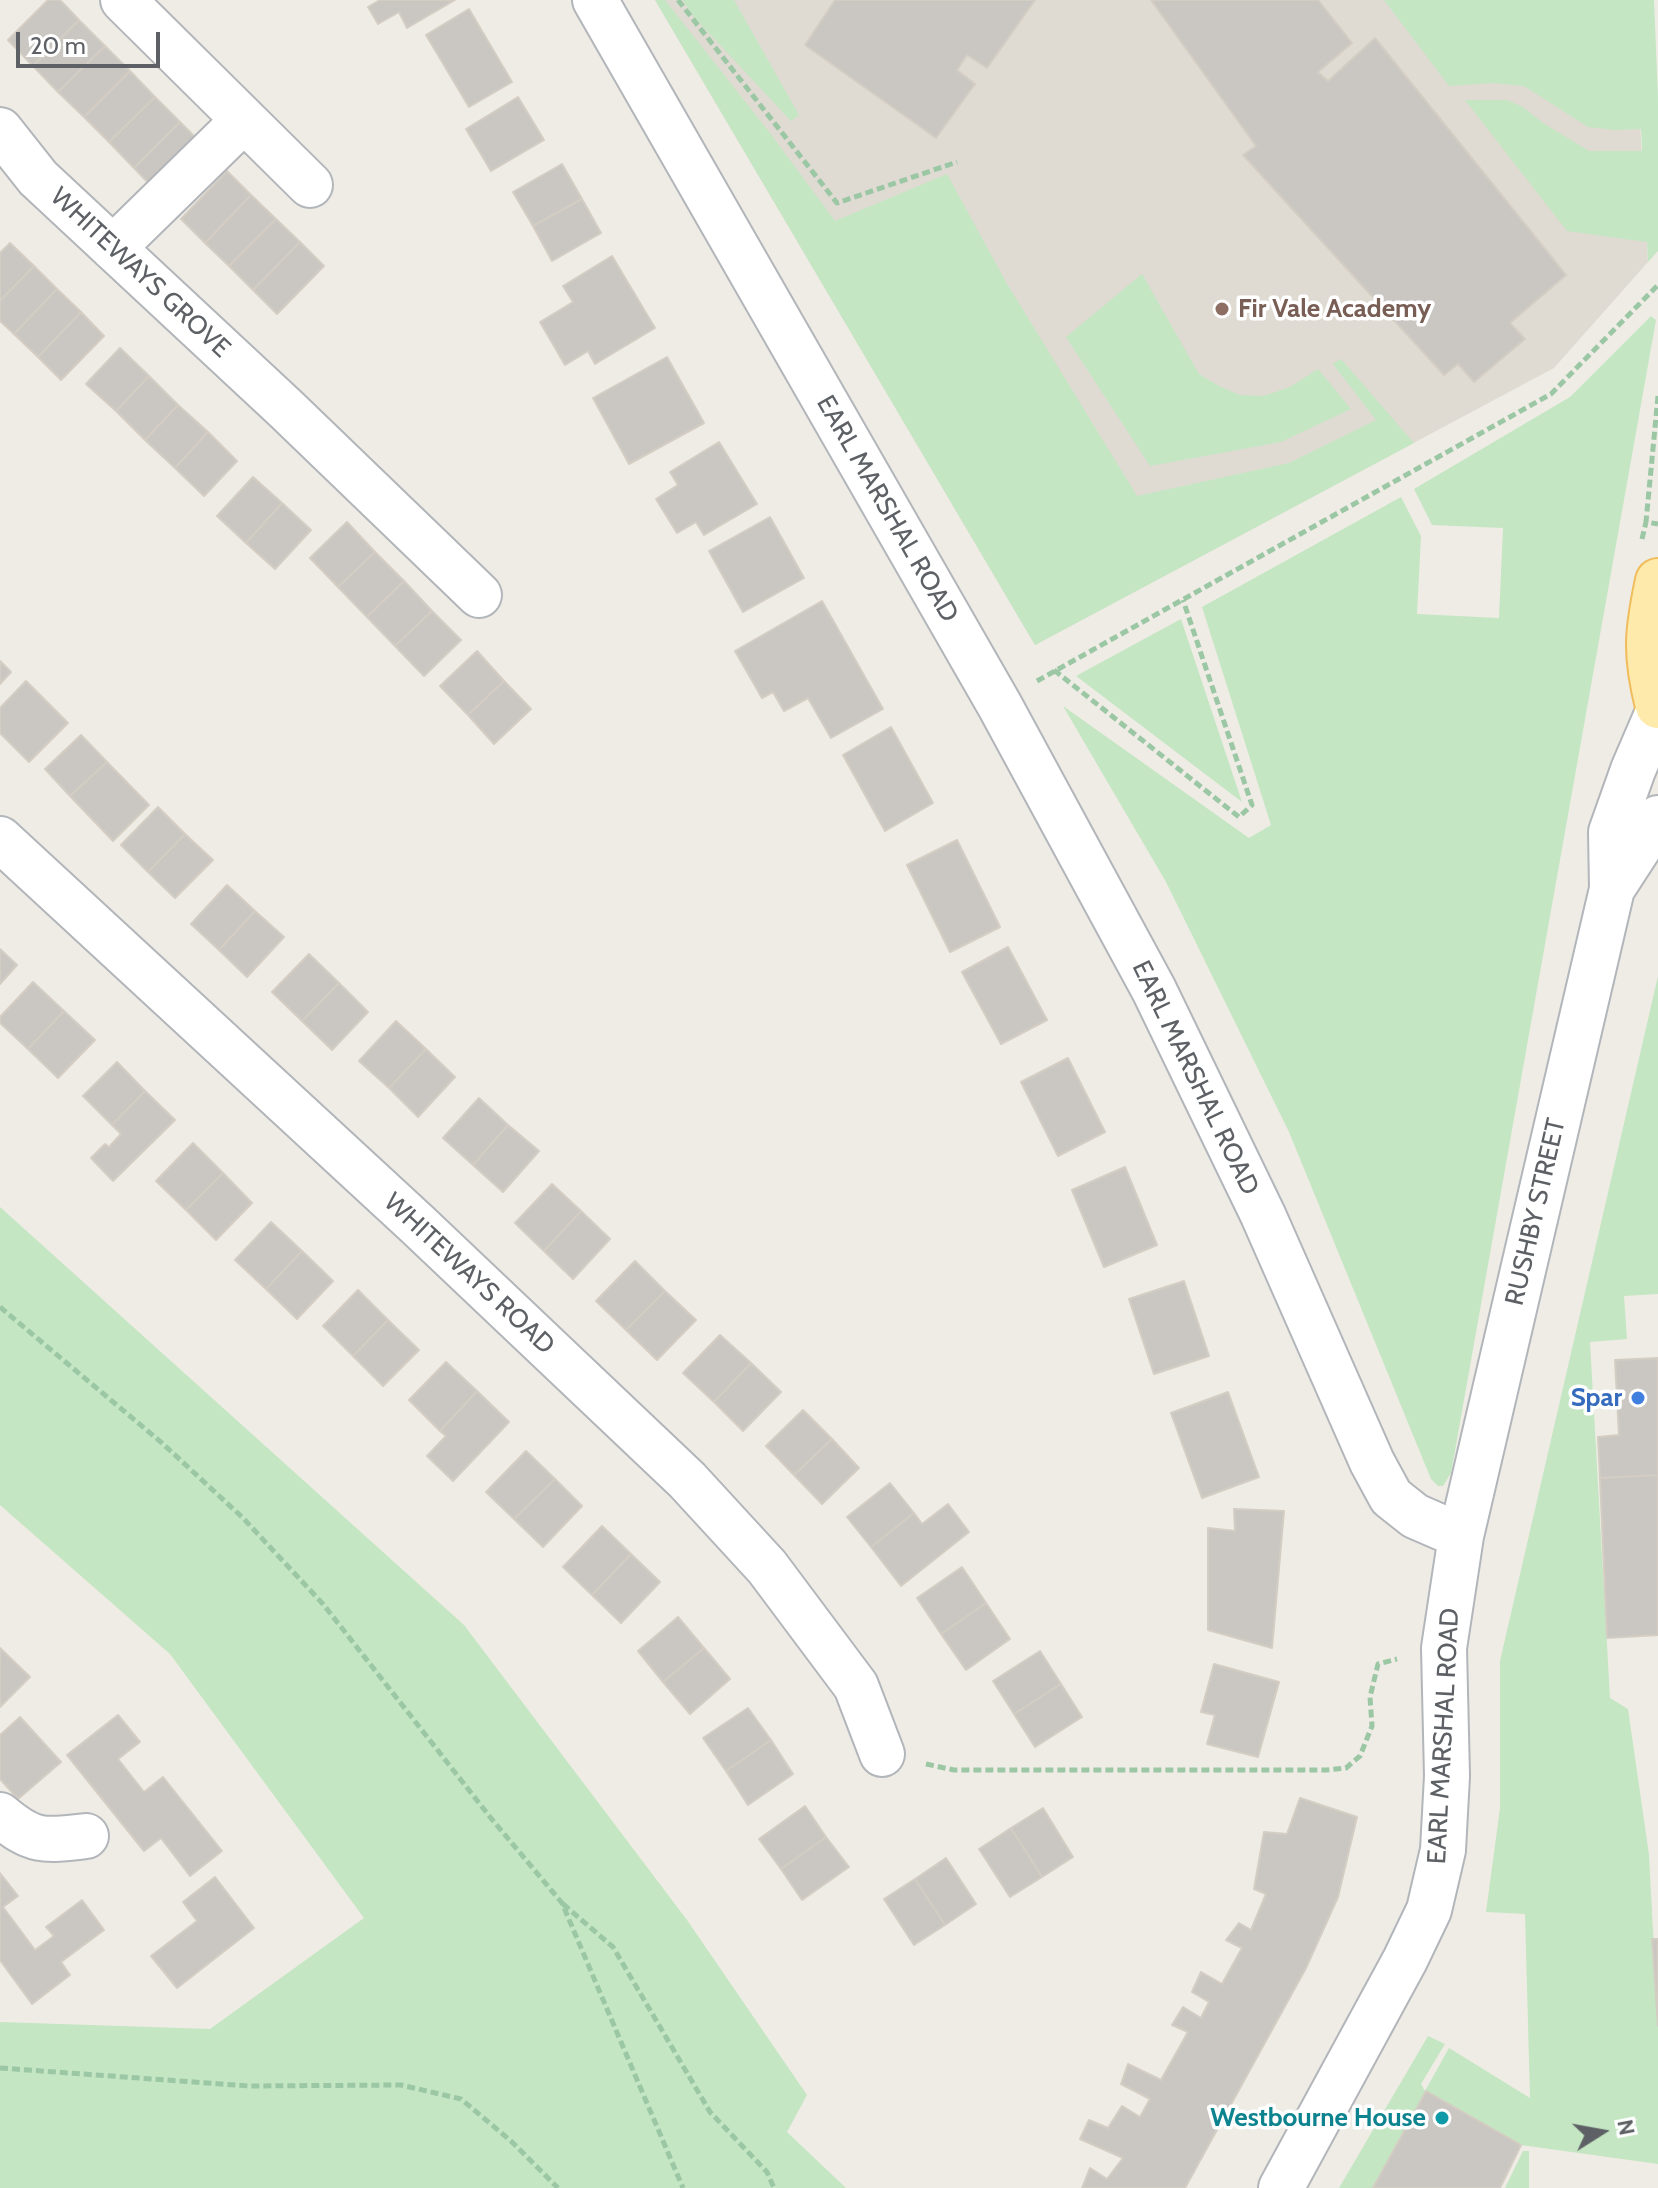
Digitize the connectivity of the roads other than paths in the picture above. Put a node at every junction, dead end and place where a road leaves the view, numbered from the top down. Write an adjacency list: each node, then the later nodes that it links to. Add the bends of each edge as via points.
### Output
1 (123, 0): 3 (street)
2 (595, 0): 14 (street, EARL MARSHAL ROAD, via 1000,706 1154,990 1391,1497 1415,1516)
3 (244, 120): 5 (street); 6 (street)
4 (0, 130): 6 (street, WHITEWAYS GROVE, via 38,178)
5 (310, 185)
6 (113, 248): 8 (street, WHITEWAYS GROVE)
7 (1658, 581): 9 (main road, via 1647,629)
8 (479, 595)
9 (1658, 706)
10 (1658, 712): 13 (street, RUSHBY STREET, via 1611,832)
11 (1658, 818): 13 (street, RUSHBY STREET)
12 (0, 839): 15 (street, WHITEWAYS ROAD, via 687,1480 767,1567 856,1686)
13 (1612, 889): 14 (street, RUSHBY STREET)
14 (1461, 1536): 18 (street, EARL MARSHAL ROAD, via 1444,1648 1443,1850 1429,1910)
15 (882, 1754)
16 (0, 1815): 17 (street, via 23,1834 51,1840)
17 (86, 1836)
18 (1281, 2188)

